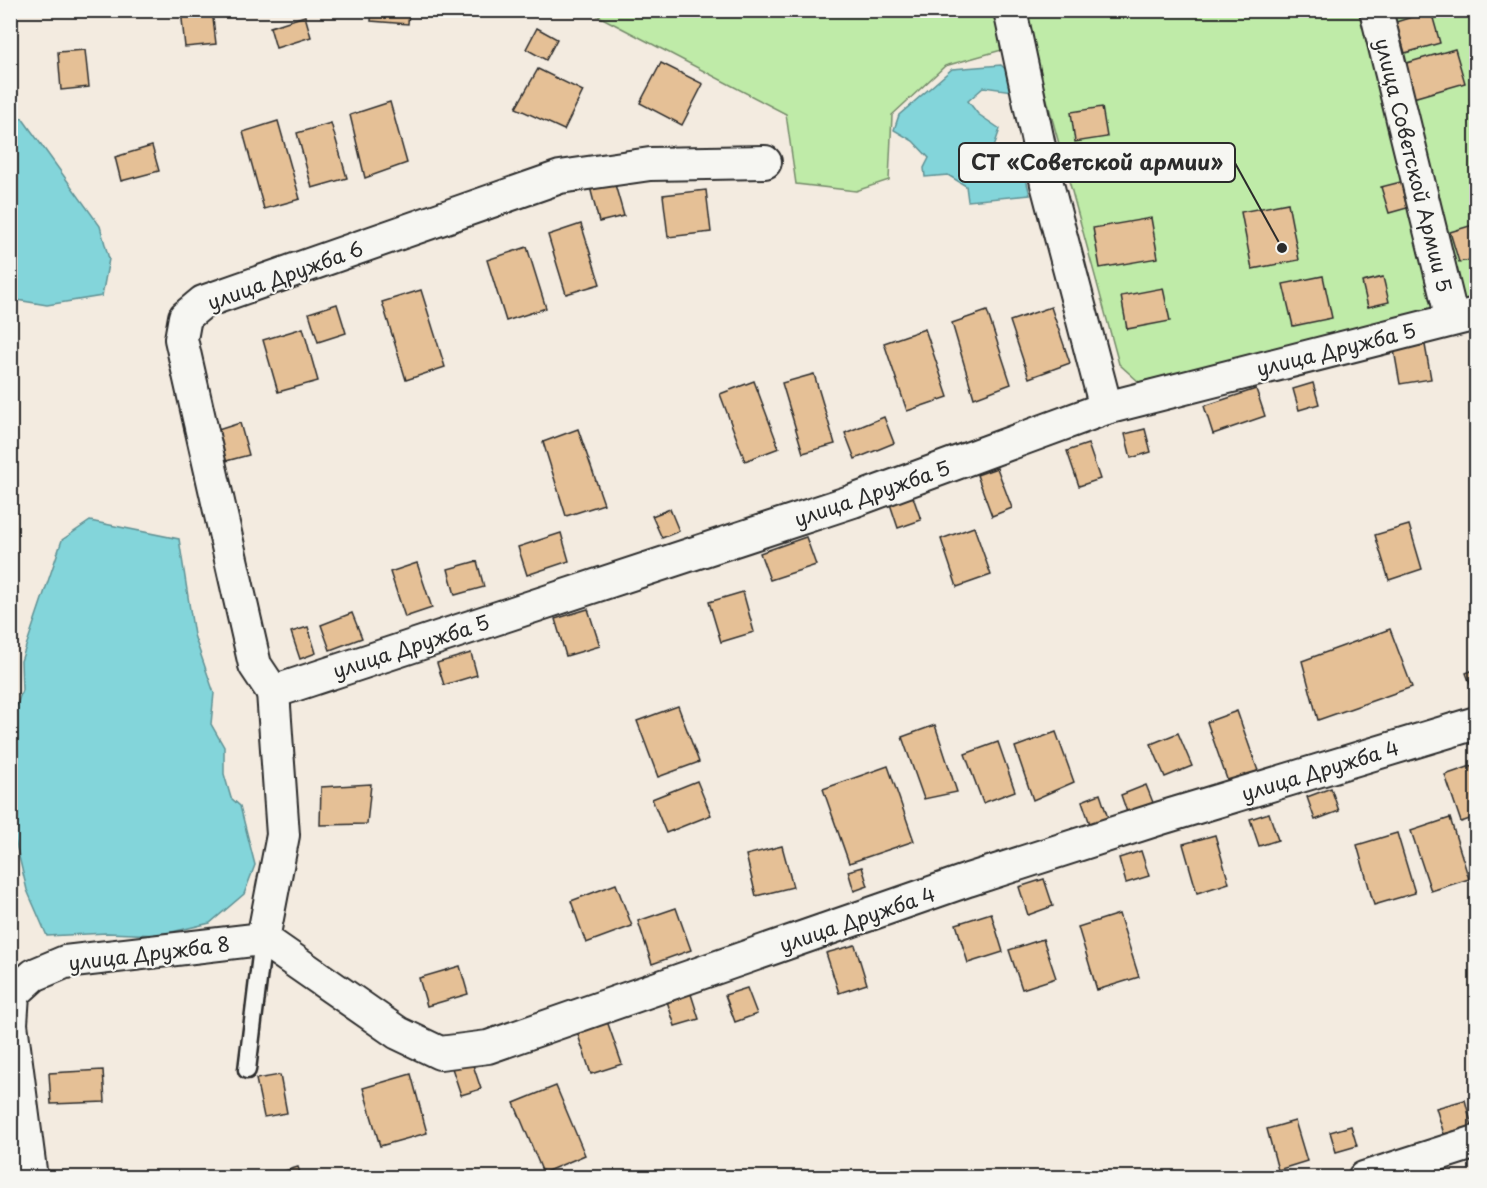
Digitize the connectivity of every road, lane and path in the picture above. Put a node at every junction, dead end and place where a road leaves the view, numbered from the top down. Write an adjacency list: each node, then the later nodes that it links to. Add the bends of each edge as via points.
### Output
1 (1010, 10): 5 (street, via 1047,184)
2 (1376, 10): 4 (street, улица Советской Армии 5)
3 (765, 162): 6 (street, улица Дружба 6, via 650,164 560,177 203,302 185,316 181,339 255,664)
4 (1464, 316): 5 (street, улица Дружба 5)
5 (1106, 408): 6 (street, улица Дружба 5, via 853,501)
6 (273, 692): 8 (street, via 283,836)
7 (1476, 723): 8 (street, улица Дружба 4, via 968,880 488,1047 440,1053 398,1033)
8 (263, 939): 9 (lane); 12 (street, улица Дружба 8, via 65,962 34,975 13,994 11,1024)
9 (248, 1070)
10 (1476, 1142): 13 (street)
11 (10, 1175): 12 (street)
12 (30, 1178)
13 (1364, 1178)

